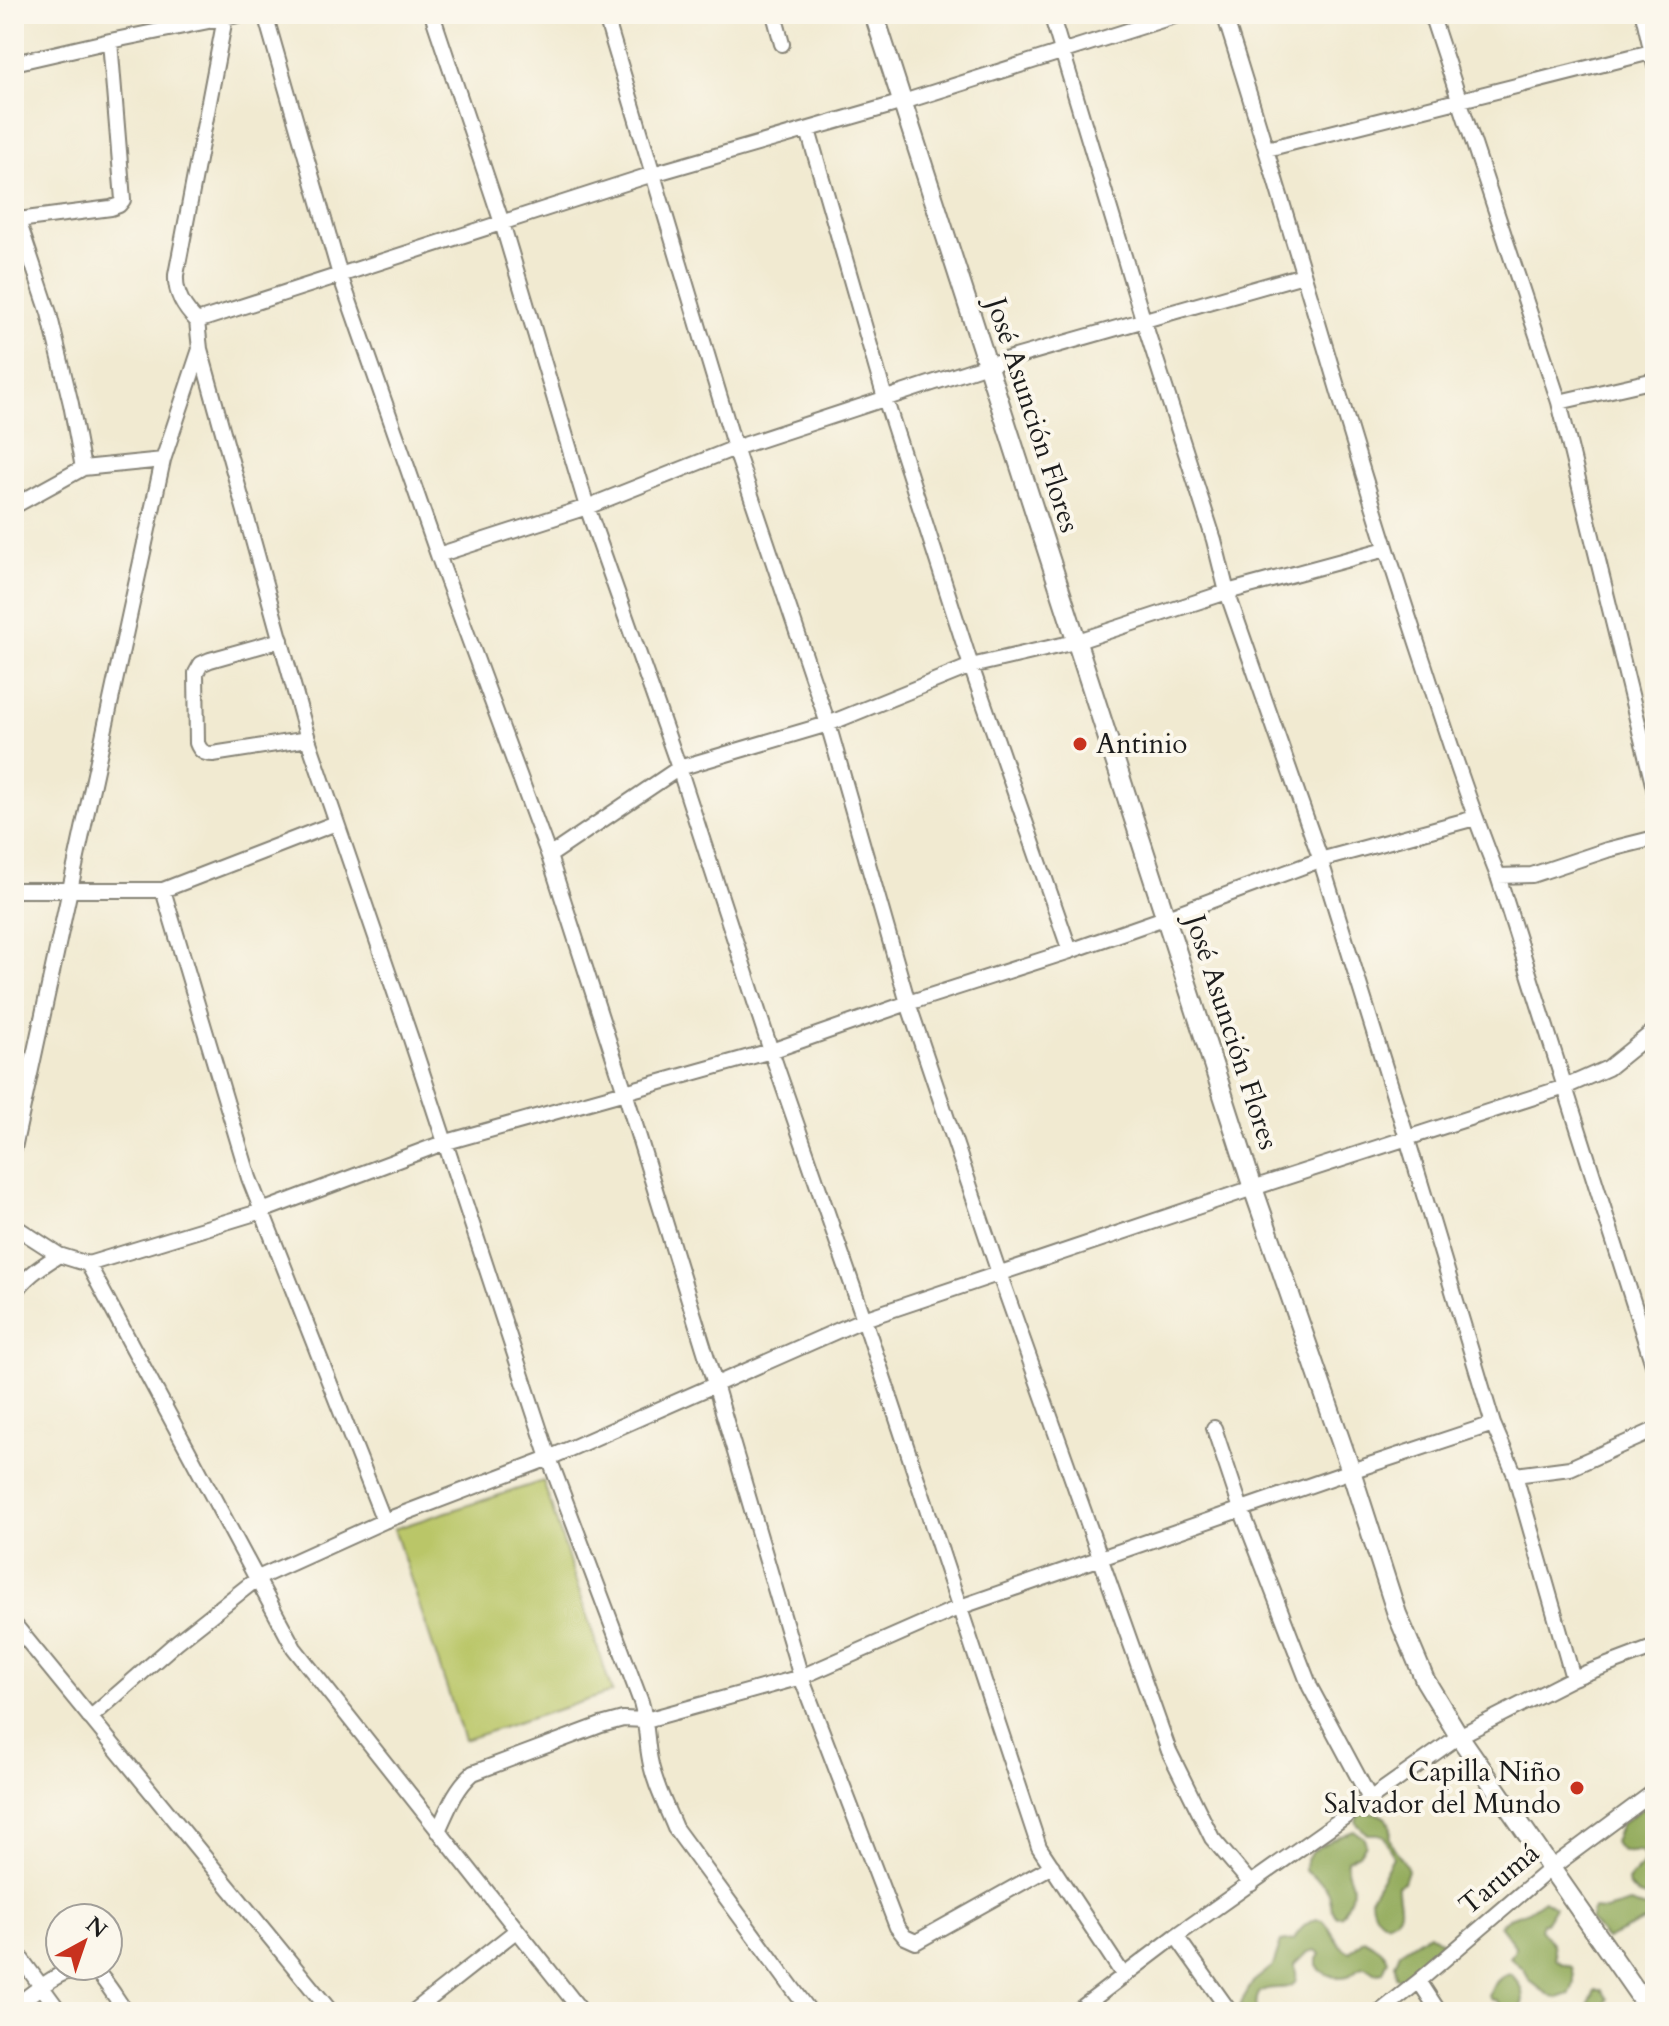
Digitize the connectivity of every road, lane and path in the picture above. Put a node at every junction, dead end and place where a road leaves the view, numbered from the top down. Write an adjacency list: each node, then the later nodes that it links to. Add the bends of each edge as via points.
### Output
1 (243, 14): 12 (street)
2 (265, 14): 26 (street)
3 (432, 14): 25 (street)
4 (605, 14): 23 (street)
5 (774, 14): 15 (street)
6 (874, 14): 20 (street, José Asunción Flores)
7 (1051, 14): 16 (street)
8 (1181, 14): 16 (street)
9 (1224, 14): 22 (street)
10 (1431, 14): 19 (street)
11 (1643, 14): 17 (street)
12 (225, 18): 13 (street); 29 (street, via 176,275 175,288)
13 (181, 20): 14 (street)
14 (110, 41): 18 (street); 24 (street, via 123,200 111,208)
15 (782, 44)
16 (1063, 52): 20 (street); 28 (street)
17 (1654, 56): 19 (street)
18 (14, 63)
19 (1459, 101): 22 (street); 34 (street)
20 (903, 102): 21 (street); 31 (street, José Asunción Flores)
21 (808, 130): 23 (street); 33 (street)
22 (1267, 149): 27 (street)
23 (653, 174): 25 (street); 35 (street)
24 (16, 216): 37 (street, via 49,313)
25 (502, 223): 26 (street); 39 (street)
26 (340, 275): 29 (street); 41 (street)
27 (1303, 275): 28 (street); 40 (street)
28 (1143, 319): 31 (street); 42 (street)
29 (197, 321): 30 (street)
30 (200, 349): 36 (street); 43 (street)
31 (987, 365): 33 (street); 44 (street, José Asunción Flores)
32 (1655, 380): 34 (street)
33 (885, 398): 35 (street); 45 (street)
34 (1559, 402): 49 (street)
35 (735, 448): 39 (street); 46 (street)
36 (163, 460): 37 (street); 56 (street)
37 (83, 468): 38 (street)
38 (14, 506)
39 (587, 507): 41 (street); 48 (street)
40 (1386, 549): 42 (street); 50 (street)
41 (438, 555): 53 (street)
42 (1227, 592): 44 (street); 54 (street)
43 (281, 640): 47 (street); 47 (street, via 201,664 196,673 197,743 200,750 213,754)
44 (1075, 642): 45 (street); 59 (street, José Asunción Flores)
45 (971, 666): 46 (street); 60 (street)
46 (828, 724): 48 (street); 61 (street)
47 (308, 739): 51 (street)
48 (679, 768): 53 (street); 63 (street)
49 (1655, 792)
50 (1475, 818): 54 (street); 55 (street)
51 (336, 823): 58 (street); 67 (street)
52 (1655, 838): 55 (street, via 1532,875)
53 (549, 856): 65 (street)
54 (1320, 860): 59 (street); 66 (street)
55 (1498, 876): 64 (street)
56 (69, 889): 57 (street); 58 (street); 68 (street)
57 (14, 890)
58 (163, 890): 70 (street)
59 (1167, 917): 60 (street); 69 (street, José Asunción Flores)
60 (1070, 951): 61 (street)
61 (908, 1003): 63 (street); 74 (street)
62 (1655, 1030): 64 (street, via 1608,1068)
63 (771, 1051): 65 (street); 77 (street)
64 (1565, 1087): 66 (street); 78 (street)
65 (625, 1092): 67 (street); 80 (street)
66 (1407, 1138): 69 (street); 81 (street)
67 (443, 1143): 70 (street); 84 (street)
68 (14, 1148)
69 (1253, 1188): 74 (street); 85 (street, José Asunción Flores)
70 (262, 1211): 73 (street); 88 (street)
71 (14, 1226): 72 (street)
72 (59, 1255): 73 (street); 75 (street, via 38,1268)
73 (88, 1264): 90 (street)
74 (999, 1273): 77 (street); 89 (street)
75 (14, 1295)
76 (1655, 1317): 78 (street)
77 (864, 1319): 80 (street); 91 (street)
78 (1639, 1321): 79 (street)
79 (1655, 1371)
80 (715, 1384): 84 (street); 94 (street)
81 (1493, 1424): 85 (street); 86 (street)
82 (1214, 1428): 87 (street)
83 (1655, 1430): 86 (street, via 1570,1468)
84 (549, 1458): 88 (street); 97 (street)
85 (1351, 1471): 87 (street); 98 (street, José Asunción Flores, via 1397,1614 1425,1680)
86 (1515, 1475): 95 (street)
87 (1241, 1509): 89 (street); 100 (street, via 1310,1687)
88 (384, 1521): 90 (street)
89 (1100, 1558): 91 (street); 104 (street, via 1169,1751 1212,1838)
90 (258, 1578): 96 (street); 101 (street, via 294,1648)
91 (960, 1607): 94 (street); 102 (street, via 1039,1847)
92 (14, 1624): 96 (street)
93 (1655, 1647): 95 (street)
94 (801, 1677): 97 (street); 102 (street, via 905,1937 916,1942)
95 (1573, 1678): 98 (street)
96 (90, 1718): 114 (street)
97 (646, 1720): 101 (street, via 601,1725 473,1773 461,1784); 117 (street, via 650,1762 675,1828)
98 (1459, 1736): 100 (street); 103 (street, José Asunción Flores)
99 (1655, 1791): 103 (street, Tarumá)
100 (1370, 1799): 104 (street)
101 (438, 1831): 105 (street)
102 (1052, 1866): 108 (street)
103 (1551, 1868): 109 (street, Tarumá); 122 (street, José Asunción Flores)
104 (1251, 1884): 106 (street)
105 (517, 1930): 115 (street); 116 (street)
106 (1176, 1936): 108 (street); 119 (street)
107 (14, 1949): 110 (street)
108 (1124, 1976): 118 (street)
109 (1419, 1981): 120 (street, Tarumá); 121 (street)
110 (42, 1987): 111 (street); 112 (street); 113 (street, via 80,1967 96,1972)
111 (14, 2007)
112 (60, 2012)
113 (126, 2012)
114 (331, 2012)
115 (413, 2012)
116 (582, 2012)
117 (810, 2012)
118 (1076, 2012)
119 (1230, 2012)
120 (1380, 2012)
121 (1439, 2012)
122 (1651, 2012)

